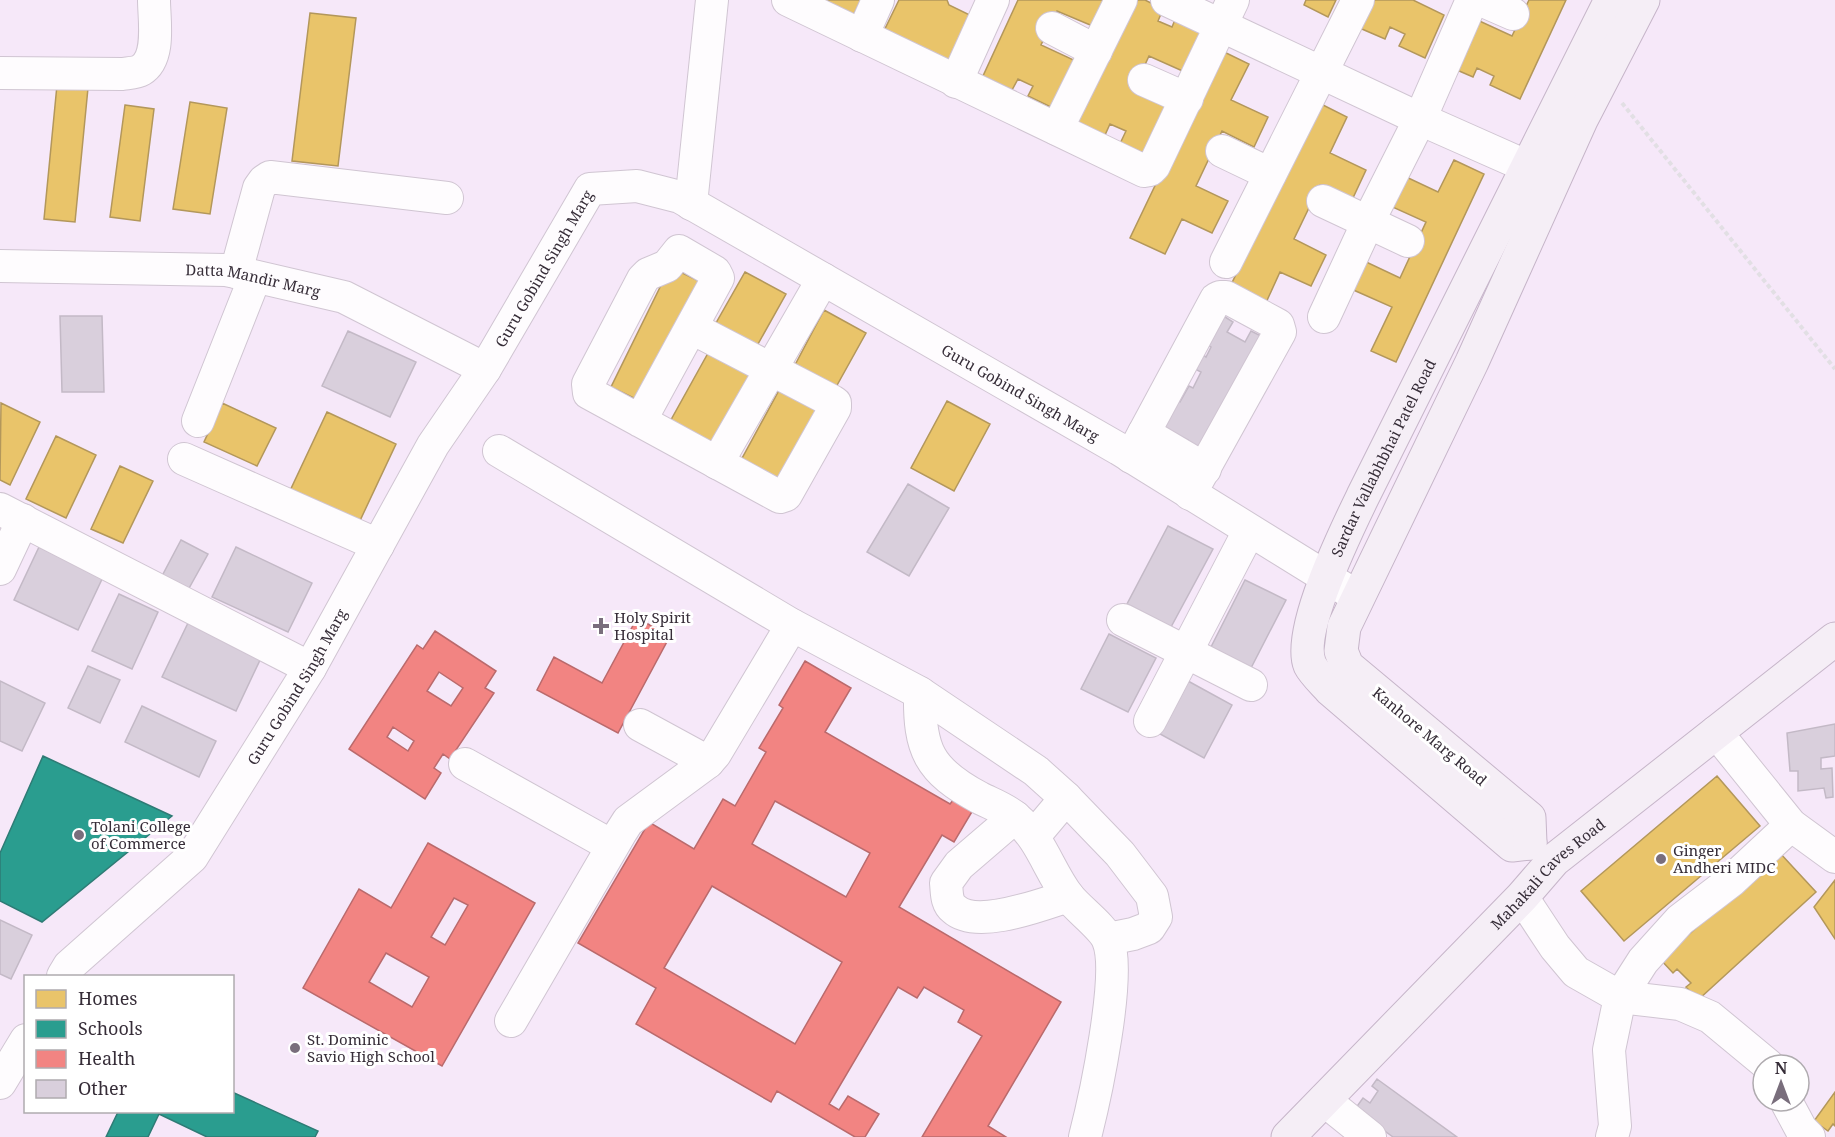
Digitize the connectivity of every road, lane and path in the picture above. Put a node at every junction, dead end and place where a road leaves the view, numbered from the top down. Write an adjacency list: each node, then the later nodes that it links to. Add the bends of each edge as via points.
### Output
1 (154, 0): 19 (street, via 154,49 149,63 140,71)
2 (712, 0): 31 (street)
3 (788, 0): 16 (street)
4 (878, 0): 16 (street)
5 (993, 0): 22 (street)
6 (1121, 0): 17 (street)
7 (1167, 0): 13 (street)
8 (1358, 0): 18 (street)
9 (1472, 0): 24 (street)
10 (1481, 0): 14 (street)
11 (1611, 0): 27 (main road, Sardar Vallabhbhai Patel Road)
12 (1643, 0): 20 (main road, Sardar Vallabhbhai Patel Road)
13 (1227, 13): 18 (street); 23 (street)
14 (1513, 14)
15 (1052, 28): 17 (street)
16 (861, 36): 22 (street)
17 (1096, 51): 25 (street)
18 (1322, 73): 24 (street); 28 (street)
19 (0, 74)
20 (1603, 79): 27 (main road, Sardar Vallabhbhai Patel Road); 42 (path)
21 (1144, 80): 23 (street)
22 (956, 82): 25 (street)
23 (1187, 99): 25 (street, via 1150,170 1144,171)
24 (1420, 119): 27 (street); 32 (street)
25 (1057, 129)
26 (1222, 151): 28 (street)
27 (1540, 172): 54 (main road, Sardar Vallabhbhai Patel Road, via 1364,494); 55 (main road, Sardar Vallabhbhai Patel Road, via 1472,362)
28 (1270, 174): 34 (street)
29 (447, 198): 36 (street, via 270,177 259,188)
30 (1323, 201): 32 (street)
31 (691, 204): 37 (street, Guru Gobind Singh Marg); 40 (street, Guru Gobind Singh Marg, via 680,197 637,186 590,189)
32 (1368, 222): 33 (street); 38 (street)
33 (1408, 241)
34 (1226, 262)
35 (0, 266): 36 (street, Datta Mandir Marg, via 226,270)
36 (244, 274): 40 (street, Datta Mandir Marg, via 344,297); 43 (street)
37 (823, 279): 41 (street); 45 (street, Guru Gobind Singh Marg)
38 (1324, 317)
39 (692, 328): 41 (street); 44 (street); 44 (street, via 718,276 679,251 667,266 643,279 588,387 591,394)
40 (485, 369): 52 (street, Guru Gobind Singh Marg, via 433,446)
41 (771, 369): 48 (street); 48 (street, via 836,405 786,495 780,497)
42 (1835, 369)
43 (193, 408)
44 (640, 422): 48 (street)
45 (1137, 445): 49 (street, Guru Gobind Singh Marg); 49 (street, via 1216,299 1226,297 1278,325 1281,332)
46 (499, 451): 57 (street)
47 (184, 459): 52 (street)
48 (717, 463)
49 (1197, 482): 51 (street, Guru Gobind Singh Marg)
50 (12, 515): 53 (street); 60 (street)
51 (1250, 531): 54 (street, Guru Gobind Singh Marg); 59 (street)
52 (378, 545): 60 (street, Guru Gobind Singh Marg)
53 (0, 569)
54 (1328, 579): 55 (street, Guru Gobind Singh Marg); 72 (main road, Sardar Vallabhbhai Patel Road, via 1312,619 1310,665 1331,690 1512,845)
55 (1358, 597): 72 (main road, Kanhore Marg Road, via 1344,627 1341,651 1347,666 1529,818)
56 (1123, 620): 59 (street)
57 (792, 625): 62 (street); 66 (street)
58 (1835, 639): 65 (main road, Mahakali Caves Road)
59 (1186, 652): 61 (street); 63 (street)
60 (310, 668): 77 (street, Guru Gobind Singh Marg, via 192,857)
61 (1251, 685)
62 (920, 693): 68 (street, via 1036,771); 70 (street, via 920,723 930,757 940,772)
63 (1150, 721)
64 (640, 724): 66 (street)
65 (1716, 732): 69 (street); 72 (main road, Mahakali Caves Road)
66 (708, 762): 71 (street, via 628,821)
67 (465, 764): 71 (street)
68 (1066, 798): 70 (street); 76 (street, via 1120,854 1152,896 1156,917 1149,928)
69 (1791, 825): 73 (street); 78 (street, via 1731,881 1680,920 1643,961)
70 (1025, 826): 74 (street); 74 (street, via 959,866 946,883 954,910 972,916 1017,914)
71 (612, 846): 79 (street)
72 (1542, 852): 75 (main road, Mahakali Caves Road)
73 (1835, 857)
74 (1068, 896): 76 (street)
75 (1522, 897): 78 (street, via 1576,972); 83 (main road, Mahakali Caves Road)
76 (1108, 939): 85 (street, via 1113,972 1108,1023)
77 (64, 975)
78 (1620, 997): 81 (street, via 1680,1004 1710,1017); 88 (street, via 1609,1050 1615,1126)
79 (511, 1021)
80 (24, 1043): 82 (street)
81 (1754, 1053)
82 (0, 1083)
83 (1324, 1100): 86 (main road, Mahakali Caves Road); 87 (street)
84 (1792, 1113): 89 (street)
85 (1085, 1137)
86 (1288, 1137)
87 (1371, 1137)
88 (1612, 1137)
89 (1809, 1137)

